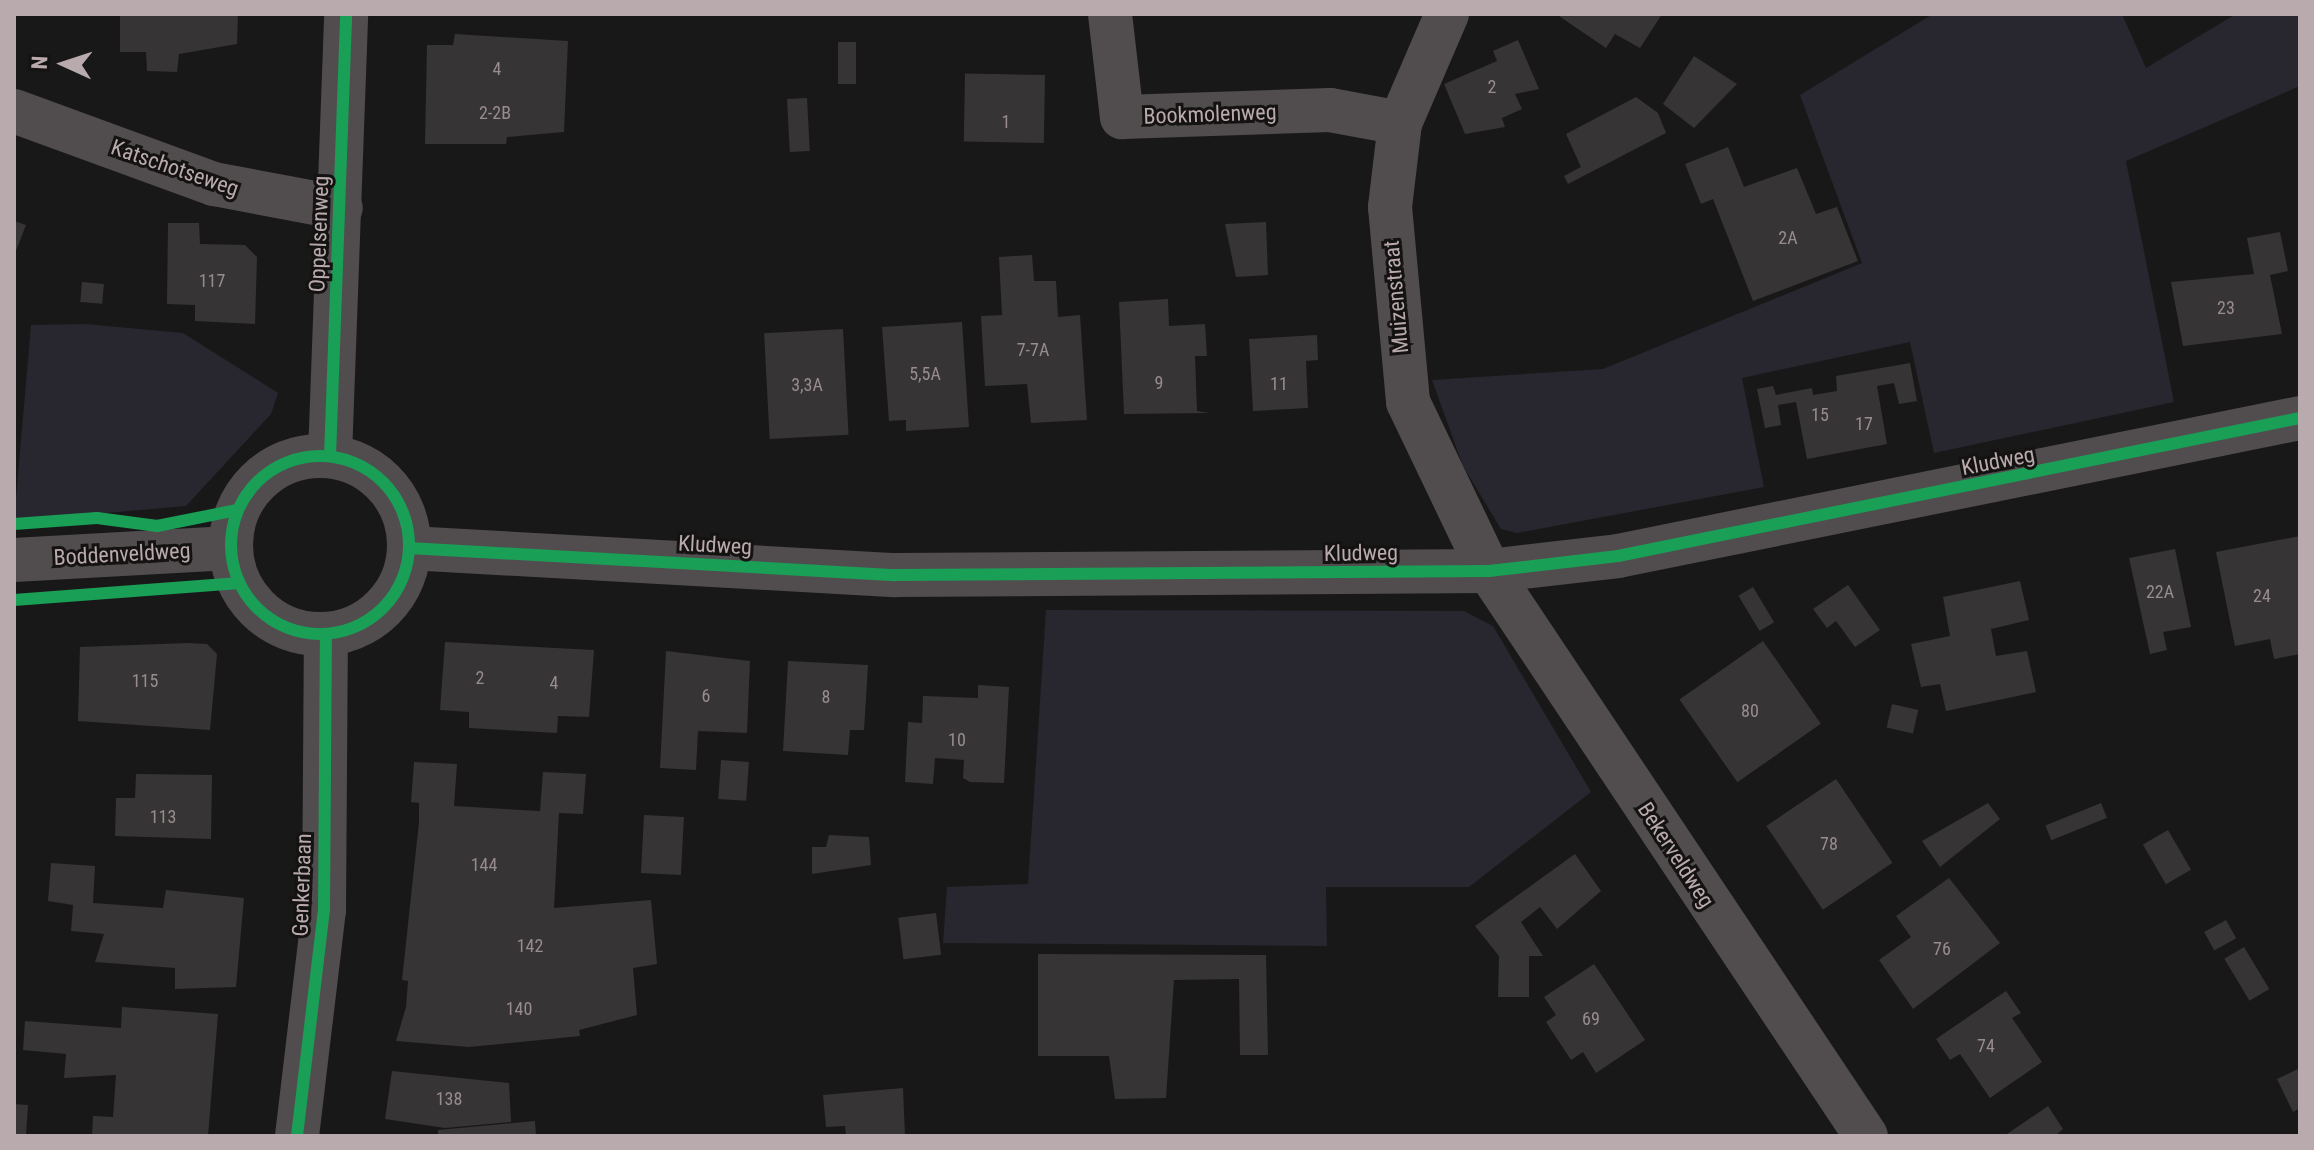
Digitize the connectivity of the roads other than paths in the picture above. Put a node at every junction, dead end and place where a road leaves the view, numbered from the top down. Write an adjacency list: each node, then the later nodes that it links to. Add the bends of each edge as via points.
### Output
1 (346, 14): 6 (street, Oppelsenweg)
2 (1110, 14): 5 (street, Bookmolenweg, via 1122,117 1330,110)
3 (1447, 14): 5 (street, Muizenstraat)
4 (14, 111): 6 (street, Katschotseweg, via 214,184)
5 (1400, 123): 12 (street, Muizenstraat, via 1391,236 1408,402)
6 (341, 208): 8 (street, Oppelsenweg)
7 (2300, 418): 12 (street, Kludweg, via 1618,556)
8 (330, 456): 9 (street, via 291,459 259,479 237,510); 10 (street, via 378,476 396,497)
9 (230, 548): 11 (street, Boddenveldweg); 13 (street, via 239,583 259,611 291,630)
10 (409, 548): 12 (street, Kludweg, via 895,575); 13 (street, via 402,580 384,607 358,626)
11 (14, 560)
12 (1489, 571): 15 (street, Bekerveldweg)
13 (326, 634): 14 (street, Genkerbaan, via 324,910)
14 (297, 1136)
15 (1866, 1136)

